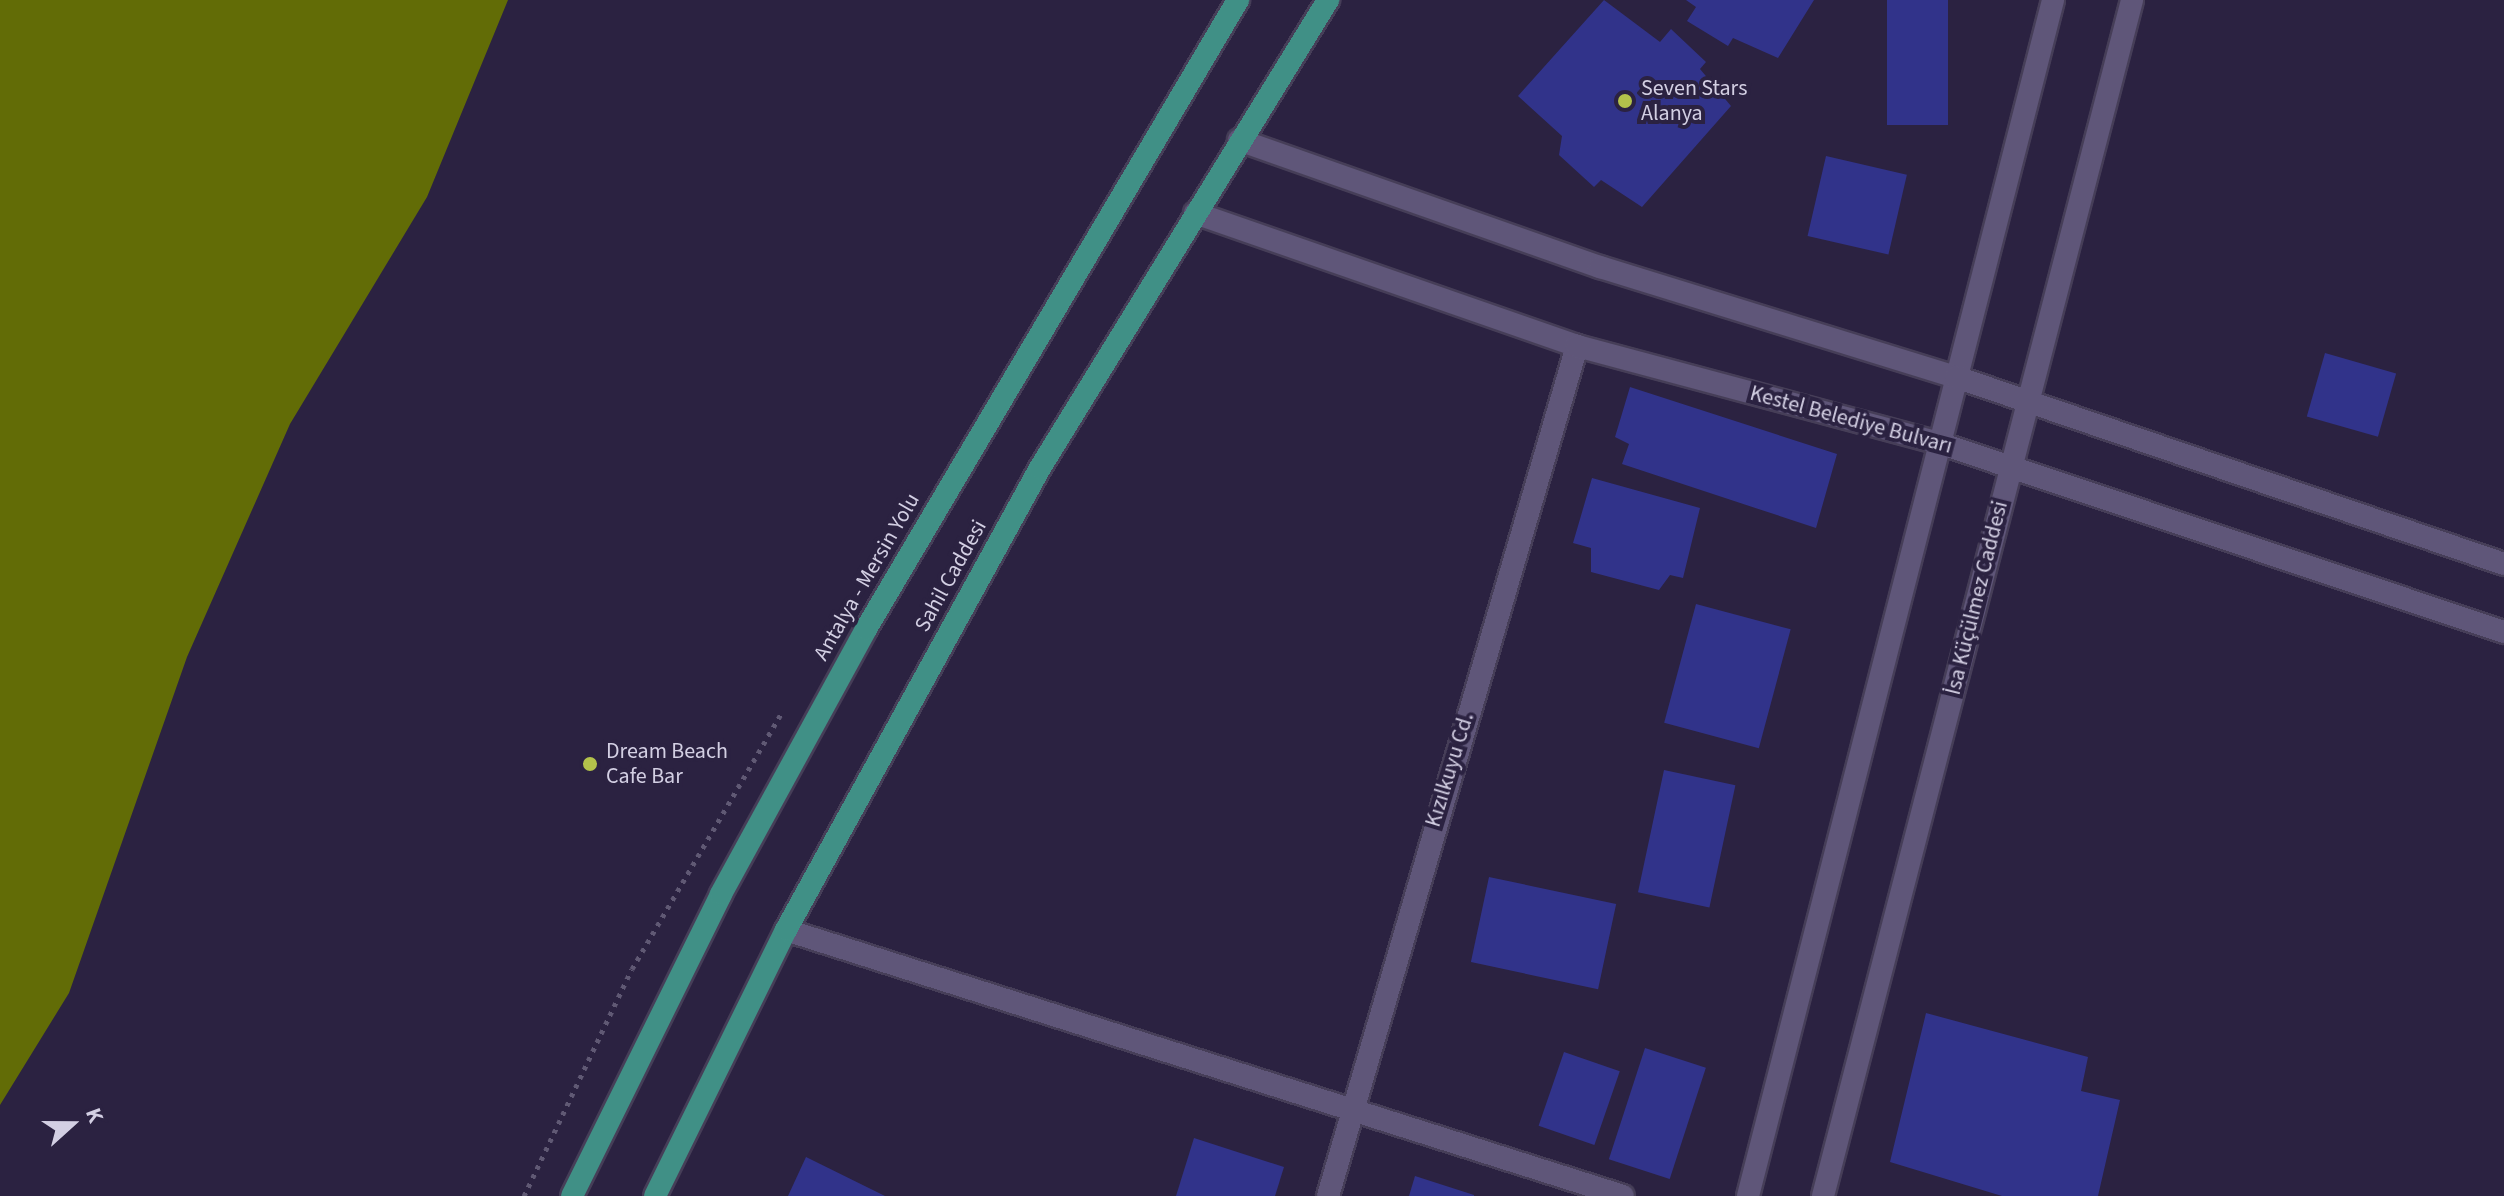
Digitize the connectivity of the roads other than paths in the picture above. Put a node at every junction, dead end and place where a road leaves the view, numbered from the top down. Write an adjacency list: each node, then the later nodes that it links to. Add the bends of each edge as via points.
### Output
1 (1238, 0): 16 (highway, Antalya - Mersin Yolu, via 866,629 721,894)
2 (1328, 0): 5 (highway, Sahil Caddesi)
3 (2053, 0): 8 (street)
4 (2132, 0): 9 (street, İsa Küçülmez Caddesi)
5 (1239, 140): 6 (highway, Sahil Caddesi); 8 (street, via 1600,267)
6 (1195, 213): 7 (street, Kestel Belediye Bulvarı); 14 (highway, Sahil Caddesi, via 1040,468)
7 (1577, 346): 10 (street, Kestel Belediye Bulvarı); 15 (street, Kızılkuyu Cd.)
8 (1956, 377): 9 (street); 10 (street)
9 (2028, 402): 11 (street, İsa Küçülmez Caddesi); 12 (street)
10 (1939, 443): 11 (street, Kestel Belediye Bulvarı); 20 (street)
11 (2011, 466): 13 (street, Kestel Belediye Bulvarı); 21 (street, İsa Küçülmez Caddesi)
12 (2504, 564)
13 (2504, 632)
14 (786, 930): 15 (street); 17 (highway, Sahil Caddesi)
15 (1350, 1106): 18 (street, Kızılkuyu Cd.); 19 (street)
16 (572, 1196)
17 (655, 1196)
18 (1328, 1196)
19 (1623, 1196)
20 (1748, 1196)
21 (1823, 1196)

